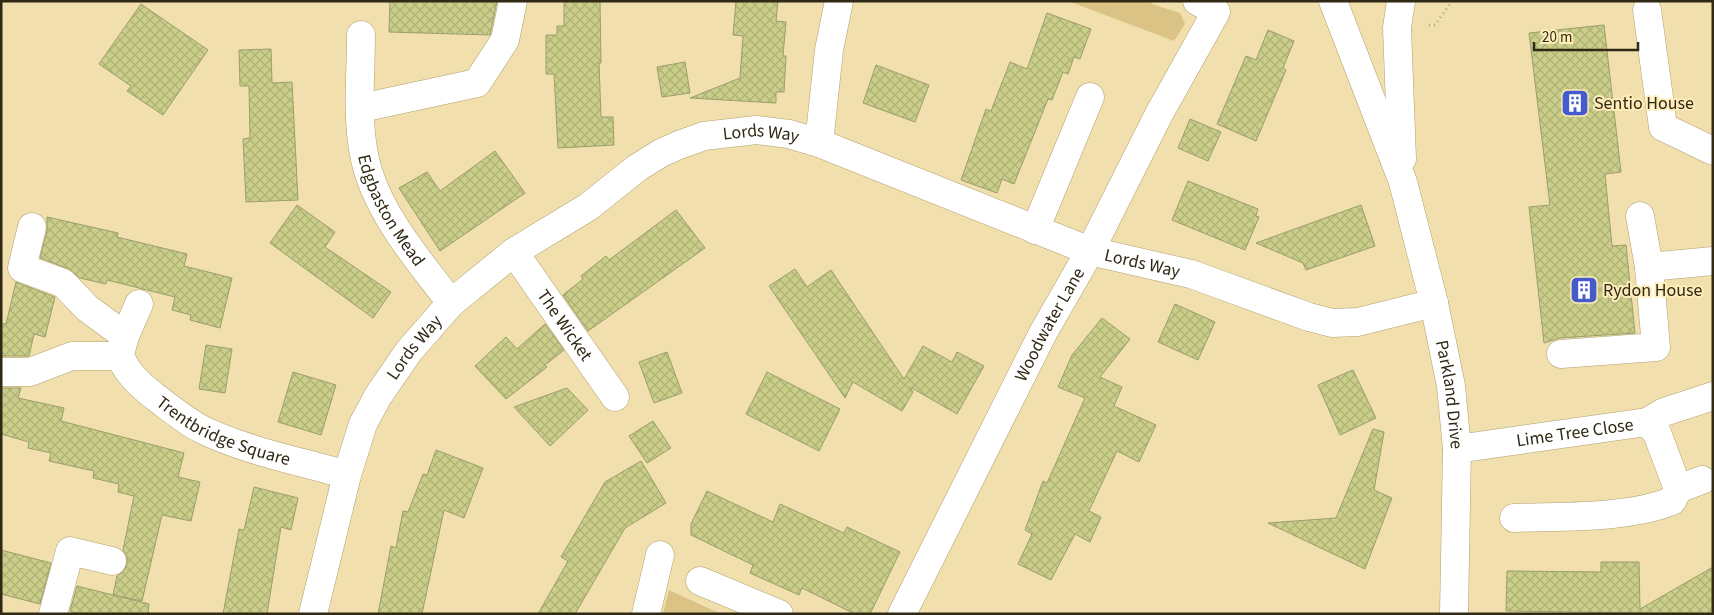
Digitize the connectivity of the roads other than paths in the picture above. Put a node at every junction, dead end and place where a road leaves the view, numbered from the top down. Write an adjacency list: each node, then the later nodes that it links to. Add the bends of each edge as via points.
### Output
1 (513, 1): 9 (street, via 505,40 477,83)
2 (839, 1): 10 (street, via 829,50)
3 (1333, 1): 12 (street, Parkland Drive)
4 (1401, 1): 12 (street, Parkland Drive, via 1397,28)
5 (1212, 5): 16 (street, Woodwater Lane)
6 (1647, 10): 11 (street, via 1662,127)
7 (360, 35): 9 (street, Edgbaston Mead)
8 (1090, 97): 15 (street)
9 (361, 108): 20 (street, Edgbaston Mead, via 362,140 368,171 376,190 413,251)
10 (819, 143): 15 (street, Lords Way); 17 (street, Lords Way, via 789,134 756,130 704,136 661,153 588,207)
11 (1713, 151)
12 (1403, 182): 21 (street, Parkland Drive)
13 (1640, 216): 19 (street)
14 (32, 227): 23 (street, via 22,268 63,283)
15 (1035, 230): 16 (street, Lords Way)
16 (1090, 251): 21 (street, Lords Way, via 1191,274 1309,318 1332,323 1358,322); 39 (street, Woodwater Lane, via 1043,333)
17 (514, 252): 20 (street, Lords Way); 27 (street, The Wicket)
18 (1713, 260): 19 (street)
19 (1649, 267): 24 (street, via 1656,347)
20 (451, 303): 30 (street, Lords Way, via 410,351 378,396 363,424)
21 (1434, 303): 29 (street, Parkland Drive, via 1451,386)
22 (139, 304): 23 (street)
23 (122, 346): 25 (street, via 72,356 30,372); 30 (street, Trentbridge Square, via 125,368 136,380 199,428)
24 (1561, 354)
25 (1, 372)
26 (1713, 396): 28 (street, via 1664,412)
27 (615, 397)
28 (1647, 422): 29 (street, Lime Tree Close); 31 (street, Lime Tree Close, via 1658,433 1690,485 1672,502 1610,513)
29 (1457, 449): 40 (street, Parkland Drive)
30 (347, 476): 36 (street, Lords Way)
31 (1514, 518)
32 (660, 555): 37 (street)
33 (112, 561): 35 (street, via 70,551)
34 (700, 581): 38 (street)
35 (53, 614)
36 (313, 614)
37 (646, 614)
38 (779, 614)
39 (902, 614)
40 (1454, 614)

